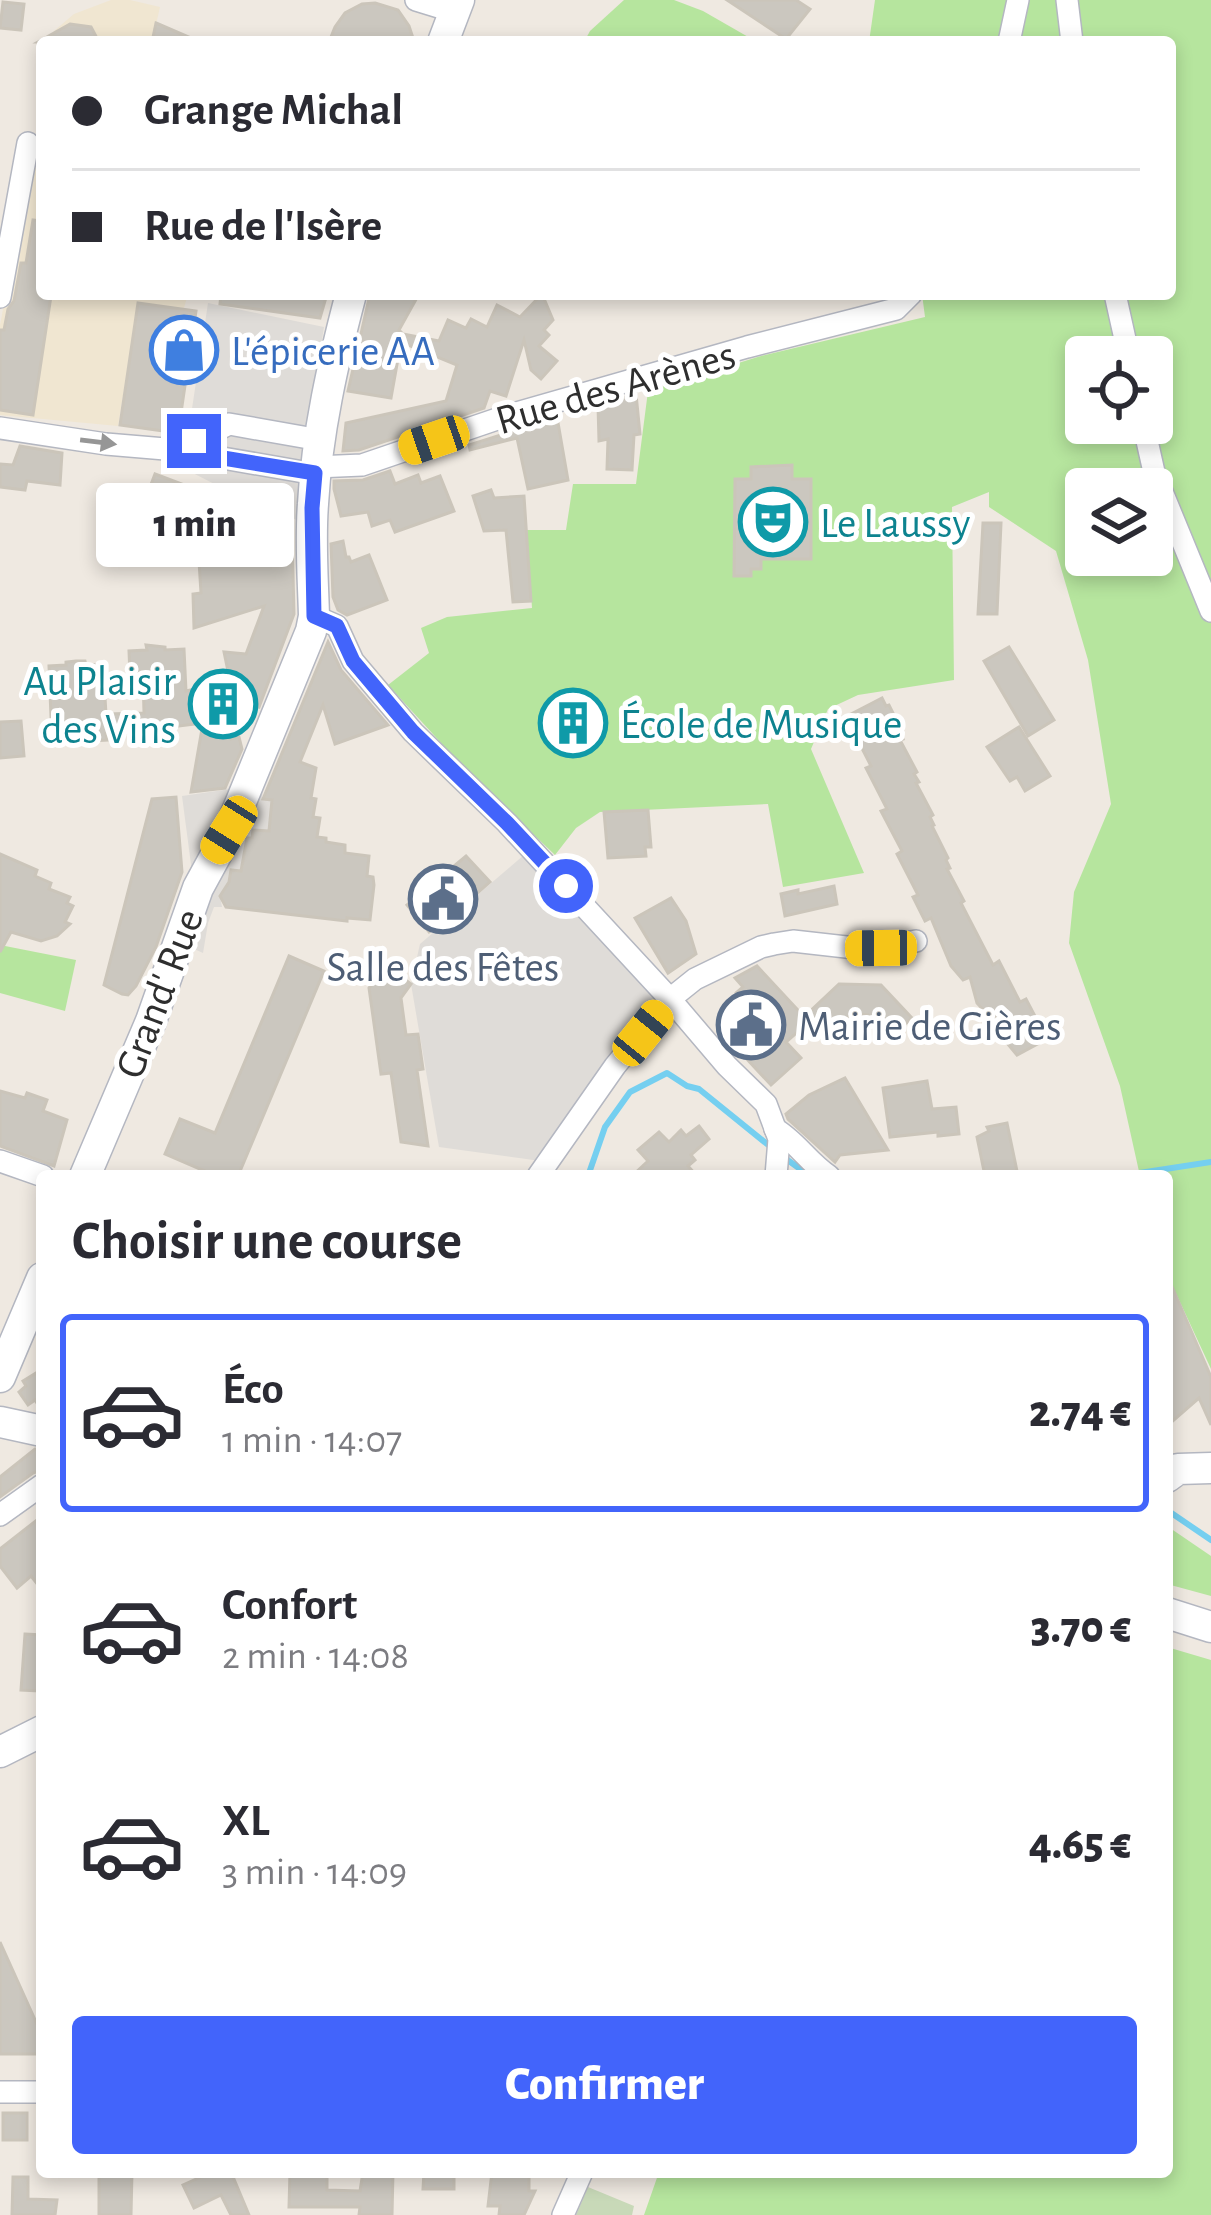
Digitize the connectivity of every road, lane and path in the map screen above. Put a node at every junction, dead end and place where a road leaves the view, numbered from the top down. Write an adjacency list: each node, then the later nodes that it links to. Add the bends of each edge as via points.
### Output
1 (416, 0): 4 (street)
2 (1018, 0): 6 (street)
3 (1067, 0): 7 (street)
4 (457, 6): 5 (main road)
5 (444, 36)
6 (1011, 36)
7 (1071, 36)
8 (28, 143): 9 (street)
9 (0, 297)
10 (904, 300): 17 (street, Rue des Arènes, via 896,309 362,464)
11 (1116, 300): 13 (street)
12 (349, 303): 17 (main road, Grand' Rue)
13 (1124, 336)
14 (0, 428): 15 (street, one-way to 15, via 177,449)
15 (194, 441): 17 (street, via 211,456); 17 (street, via 229,424)
16 (1148, 444): 18 (street)
17 (317, 460): 19 (main road, Grand' Rue)
18 (1211, 610)
19 (314, 616): 21 (street, via 337,626 353,661 413,732); 24 (main road, Grand' Rue)
20 (916, 941): 21 (street, via 761,946)
21 (670, 999): 22 (street, via 766,1104); 25 (street)
22 (777, 1134): 26 (street); 27 (street)
23 (0, 1161): 28 (street)
24 (89, 1170)
25 (542, 1170)
26 (776, 1170)
27 (820, 1170)
28 (36, 1174)
29 (36, 1292): 30 (main road)
30 (0, 1377)
31 (0, 1422): 32 (main road)
32 (36, 1430)
33 (1211, 1468): 34 (main road)
34 (1173, 1473)
35 (36, 1488): 36 (street)
36 (0, 1515)
37 (1173, 1596): 38 (main road)
38 (1211, 1606)
39 (1173, 1615): 40 (main road)
40 (1211, 1628)
41 (36, 1734): 43 (main road)
42 (36, 1749): 44 (main road)
43 (0, 1752)
44 (0, 1766)
45 (0, 2092): 46 (street)
46 (36, 2092)
47 (579, 2178): 48 (street)
48 (563, 2215)

